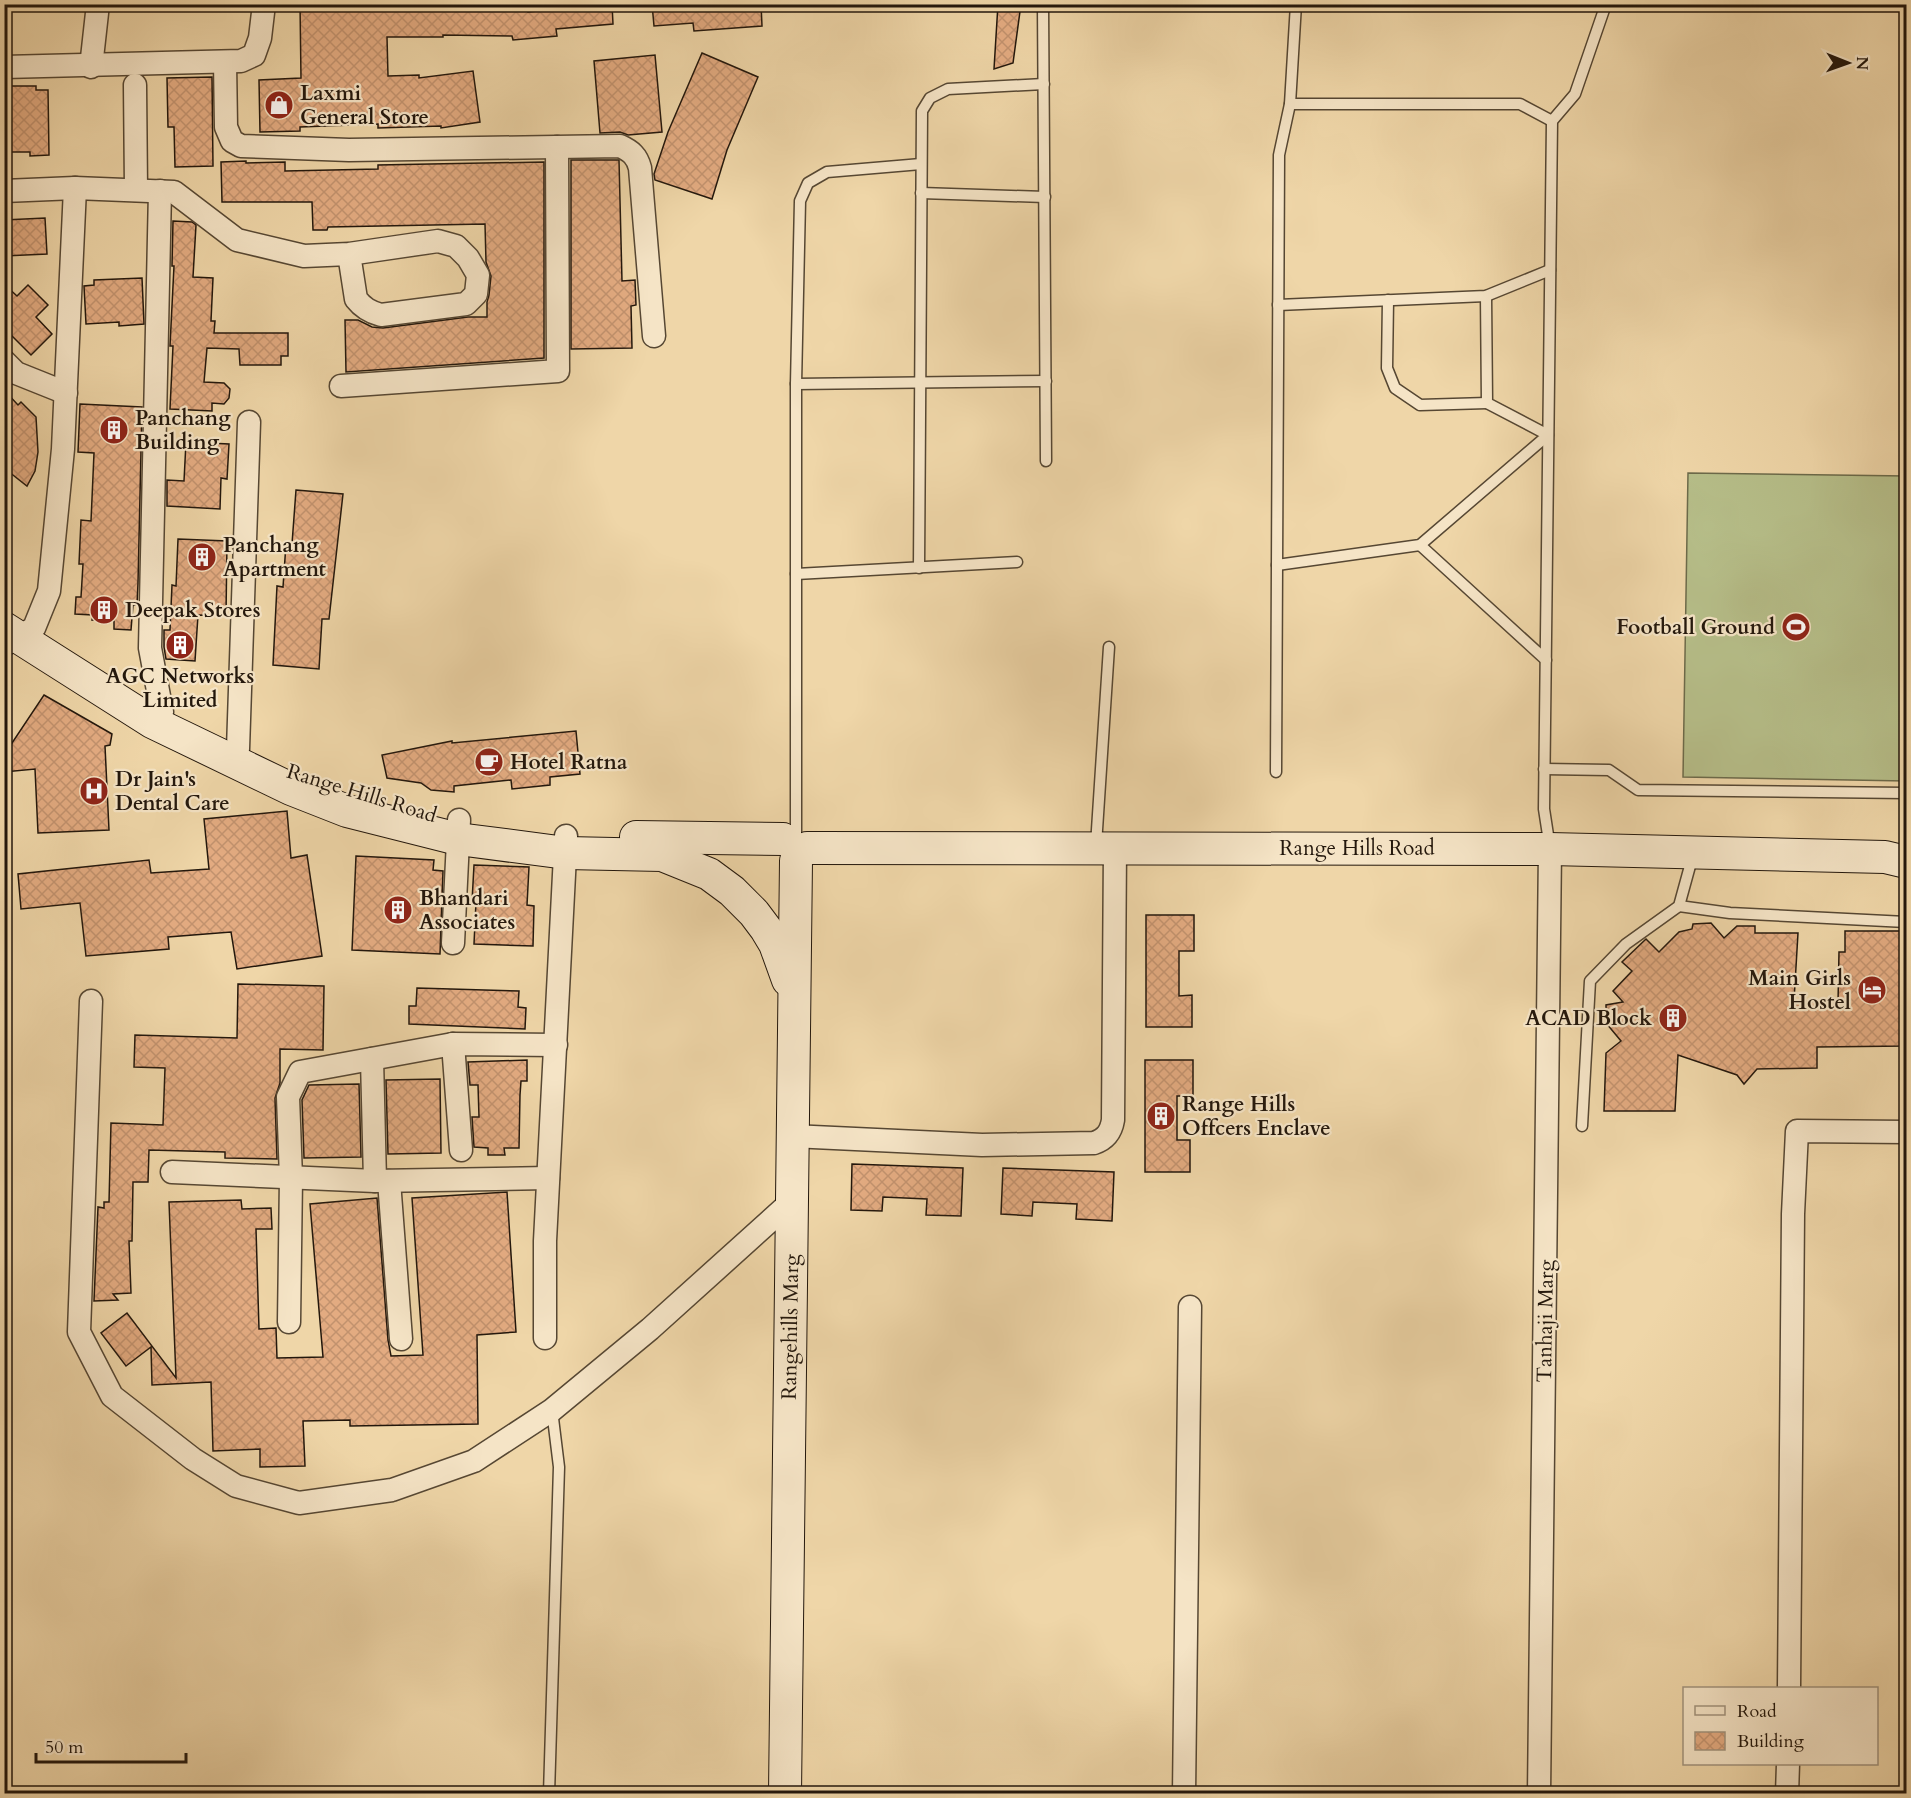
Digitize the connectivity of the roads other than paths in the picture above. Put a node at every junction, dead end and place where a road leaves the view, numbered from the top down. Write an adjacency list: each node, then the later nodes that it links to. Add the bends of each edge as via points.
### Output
1 (98, 4): 8 (street)
2 (264, 4): 6 (street, via 254,55)
3 (1043, 4): 9 (lane)
4 (1296, 4): 11 (lane)
5 (1606, 4): 12 (lane, via 1575,94)
6 (225, 62): 8 (street); 13 (street, via 226,127 232,141 241,146 349,150)
7 (4, 67): 8 (street)
8 (91, 67)
9 (1044, 84): 14 (lane, via 938,92 922,111); 20 (lane)
10 (135, 85): 16 (street)
11 (1290, 104): 12 (lane, via 1520,104); 25 (lane, via 1279,155)
12 (1552, 121): 22 (lane)
13 (557, 147): 26 (street, via 620,146 638,160); 31 (street, via 558,371)
14 (921, 164): 19 (lane); 30 (lane, via 827,172 808,183 803,191)
15 (75, 188): 16 (street); 17 (street); 32 (street)
16 (136, 190): 18 (street)
17 (4, 191)
18 (160, 191): 21 (street, via 174,192 237,240 304,256); 46 (street, via 150,648)
19 (921, 193): 20 (lane); 29 (lane)
20 (1045, 197): 28 (lane)
21 (349, 254): 21 (street, via 438,241 456,246 478,275 476,294 466,304 373,313 356,299)
22 (1550, 270): 23 (lane); 35 (lane)
23 (1486, 296): 24 (lane); 33 (lane)
24 (1388, 300): 25 (lane); 33 (lane, via 1387,368 1395,388 1420,405)
25 (1278, 305): 39 (lane)
26 (654, 336)
27 (4, 361): 32 (street, via 16,373)
28 (1046, 381): 29 (lane); 36 (lane)
29 (920, 382): 30 (lane); 40 (lane)
30 (796, 384): 41 (lane)
31 (341, 386)
32 (66, 393): 43 (street, via 50,591)
33 (1487, 404): 35 (lane)
34 (249, 422): 47 (street)
35 (1548, 435): 37 (lane); 45 (lane)
36 (1046, 461)
37 (1420, 545): 39 (lane); 45 (lane)
38 (1017, 562): 40 (lane)
39 (1277, 565): 49 (lane)
40 (918, 568): 41 (lane)
41 (796, 574): 53 (lane)
42 (4, 607): 43 (main road, Range Hills Road)
43 (15, 634): 46 (main road, Range Hills Road); 51 (main road, via 152,722 291,789 347,811)
44 (1109, 647): 54 (lane)
45 (1546, 660): 48 (lane)
46 (162, 712): 47 (main road, Range Hills Road)
47 (238, 749): 51 (main road, Range Hills Road, via 297,776 422,814)
48 (1544, 769): 50 (lane, via 1609,770 1638,790); 55 (lane)
49 (1276, 772)
50 (1906, 793)
51 (458, 830): 52 (main road, Range Hills Road); 61 (street)
52 (566, 845): 53 (main road, Range Hills Road, via 619,837); 57 (main road, Range Hills Road); 65 (street)
53 (793, 848): 54 (main road, Range Hills Road); 57 (main road, Range Hills Road); 62 (main road, Rangehills Marg)
54 (1105, 848): 55 (main road, Range Hills Road); 69 (street, via 1113,1120 1102,1141 982,1145)
55 (1550, 849): 56 (main road, Range Hills Road); 86 (street, Tanhaji Marg)
56 (1694, 852): 58 (main road, Range Hills Road, via 1885,857); 59 (lane)
57 (662, 855): 62 (main road, via 709,874 754,913 775,944)
58 (1906, 862)
59 (1679, 906): 60 (lane, via 1730,913); 67 (lane, via 1626,944 1590,981)
60 (1906, 922)
61 (453, 943)
62 (794, 998): 69 (main road, Rangehills Marg)
63 (91, 1001): 80 (street, via 79,1332 112,1396 193,1459 236,1486 299,1503 392,1490 474,1461)
64 (453, 1044): 65 (street); 66 (street); 70 (street)
65 (556, 1046): 73 (street)
66 (372, 1059): 72 (street, via 300,1072 288,1097); 74 (street)
67 (1582, 1126)
68 (1906, 1132): 81 (street, via 1797,1131)
69 (792, 1136): 75 (main road, Rangehills Marg)
70 (461, 1150)
71 (172, 1172): 72 (street)
72 (291, 1178): 74 (street); 77 (street)
73 (548, 1178): 74 (street); 78 (street)
74 (382, 1181): 79 (street)
75 (792, 1201): 80 (street, via 650,1329); 84 (main road, Rangehills Marg)
76 (1190, 1307): 85 (street)
77 (289, 1322)
78 (545, 1338)
79 (401, 1339)
80 (552, 1410): 83 (lane, via 559,1467)
81 (1789, 1687)
82 (1788, 1765): 87 (street)
83 (549, 1794)
84 (785, 1794)
85 (1184, 1794)
86 (1539, 1794)
87 (1788, 1794)

